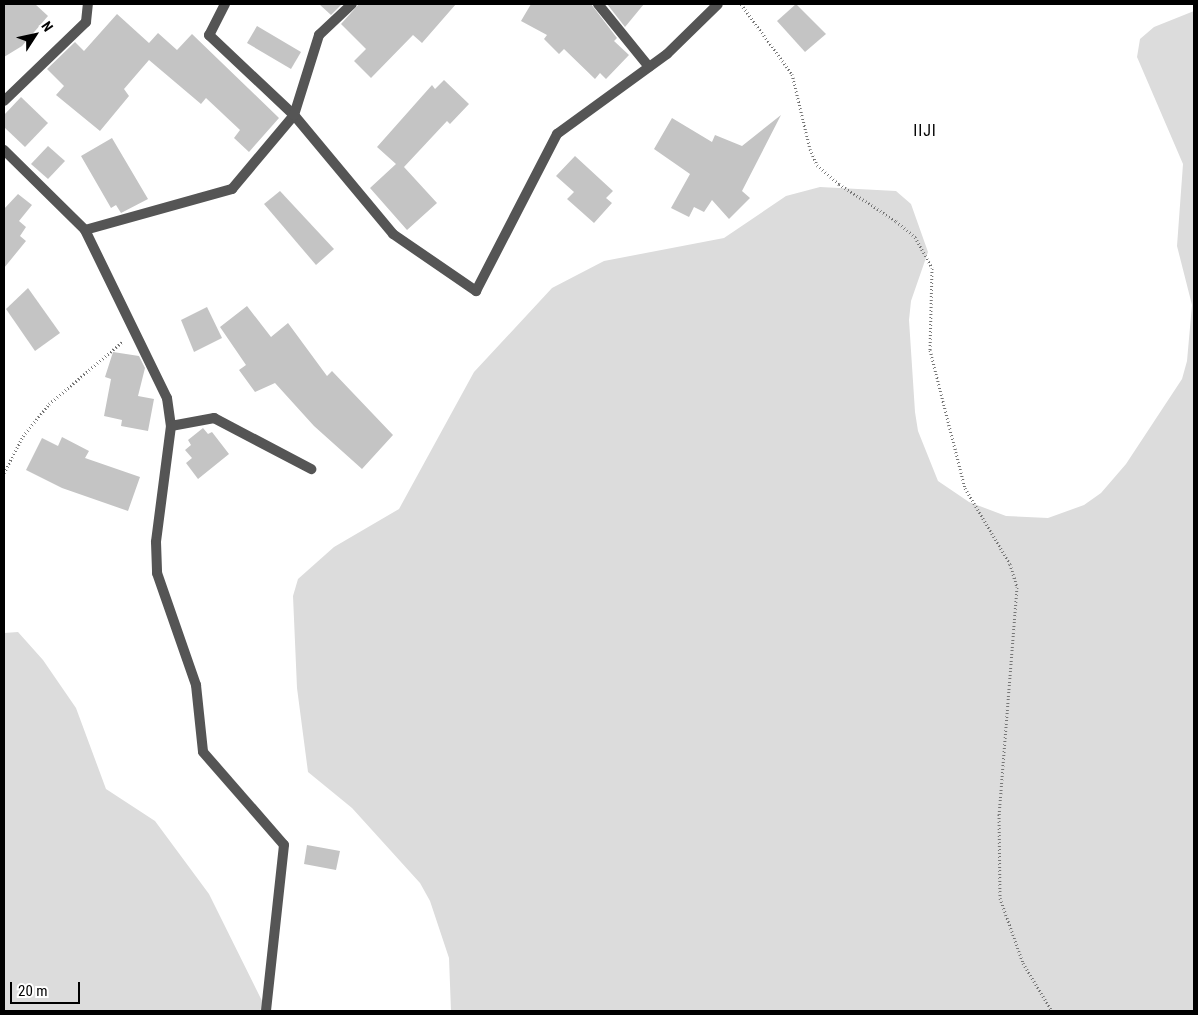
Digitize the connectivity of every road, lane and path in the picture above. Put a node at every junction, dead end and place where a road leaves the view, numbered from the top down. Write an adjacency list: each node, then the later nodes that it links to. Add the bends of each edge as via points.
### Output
1 (88, 4): 8 (street, via 86,22)
2 (225, 4): 9 (street, via 209,35)
3 (352, 4): 9 (street, via 319,35)
4 (598, 4): 7 (street)
5 (718, 4): 7 (street, via 667,54)
6 (741, 4): 17 (path, via 792,74 810,149 817,165 908,232 932,268 930,350 965,488 1010,564 1017,587 999,814 1000,898 1023,963)
7 (649, 67): 9 (street, via 557,134 476,290 393,234)
8 (4, 101)
9 (294, 115): 11 (street, via 232,189)
10 (4, 150): 11 (street)
11 (85, 230): 12 (street)
12 (136, 331): 13 (street, via 167,398); 15 (path, via 48,404 24,436)
13 (172, 426): 14 (street, via 214,418); 16 (street, via 156,542 157,573 196,685 203,752 284,846)
14 (311, 470)
15 (4, 473)
16 (266, 1011)
17 (1052, 1011)

